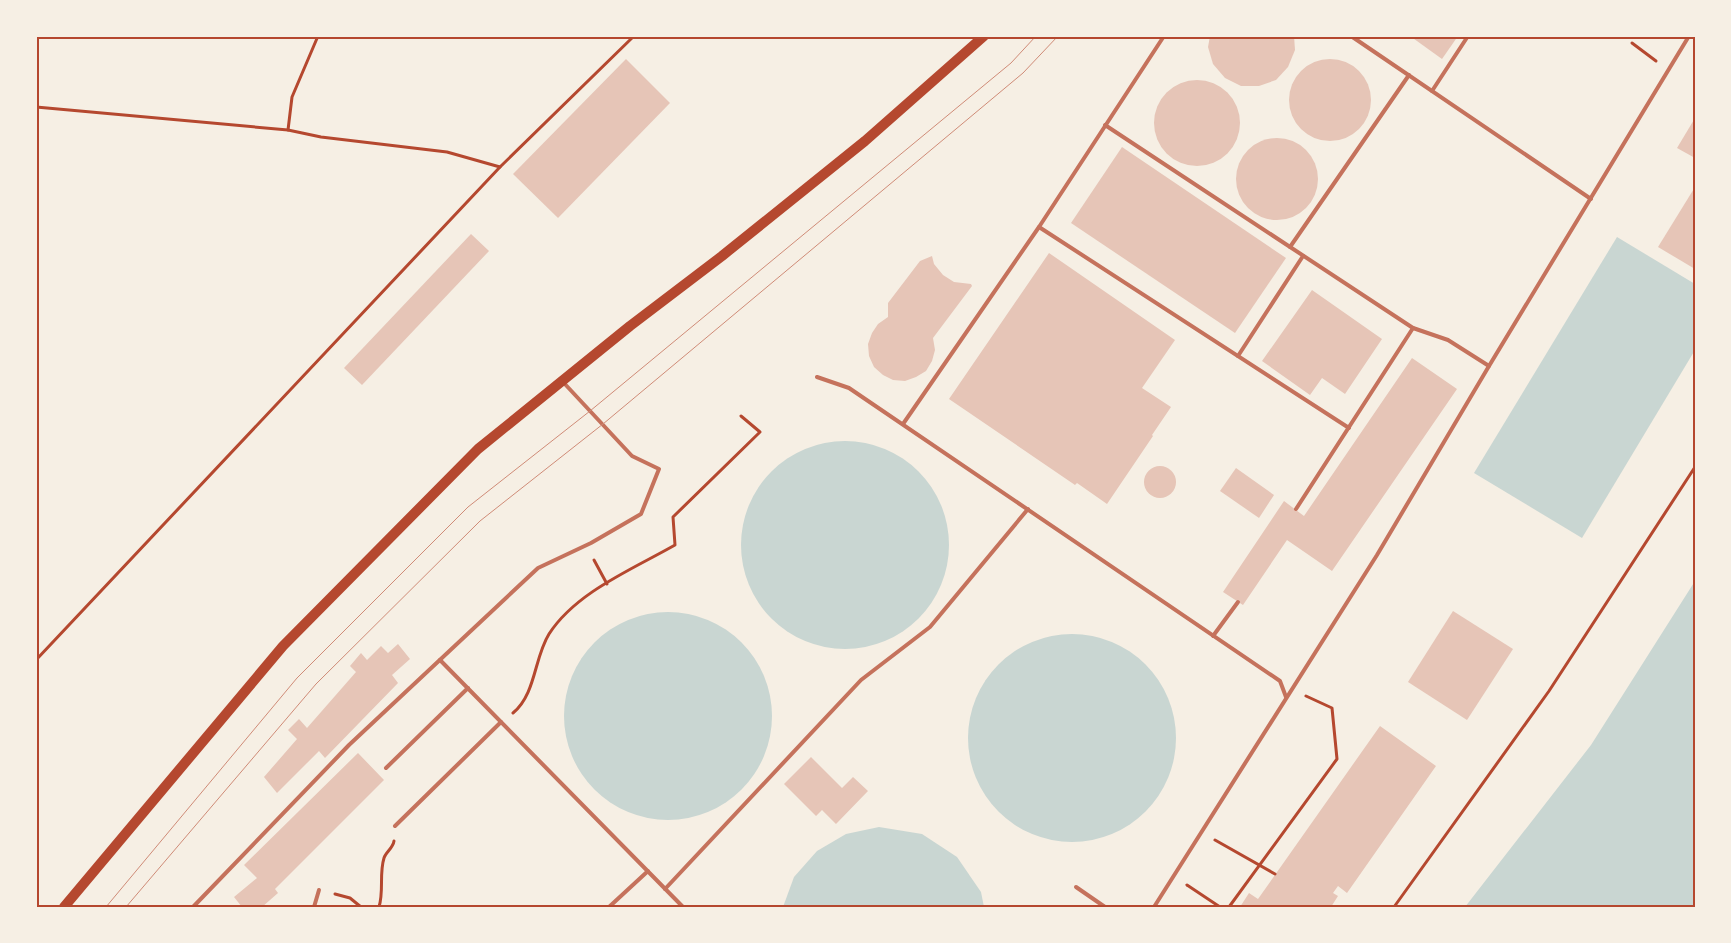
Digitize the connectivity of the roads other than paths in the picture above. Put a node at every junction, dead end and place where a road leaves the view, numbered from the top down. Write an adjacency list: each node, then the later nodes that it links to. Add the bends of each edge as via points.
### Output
1 (984, 36): 17 (main road, via 865,142)
2 (1164, 36): 8 (lane)
3 (1351, 36): 6 (lane)
4 (1468, 36): 7 (lane)
5 (1689, 36): 9 (lane)
6 (1409, 76): 7 (lane); 11 (lane)
7 (1432, 91): 9 (lane)
8 (1105, 125): 10 (lane); 11 (lane)
9 (1591, 199): 15 (lane)
10 (1039, 227): 14 (lane); 18 (lane)
11 (1290, 247): 12 (lane)
12 (1304, 256): 13 (lane); 14 (lane)
13 (1413, 328): 15 (lane, via 1448,340); 19 (lane)
14 (1238, 356): 19 (lane)
15 (1490, 366): 26 (lane, via 1377,555)
16 (817, 377): 18 (lane, via 849,388)
17 (561, 381): 24 (lane, via 632,456 659,469 641,514 538,568); 34 (main road, via 478,449 283,646)
18 (903, 424): 20 (lane)
19 (1349, 428): 21 (lane)
20 (1028, 509): 23 (lane); 32 (lane, via 930,627 861,680)
21 (1296, 509)
22 (1238, 602): 23 (lane)
23 (1214, 636): 26 (lane, via 1280,681)
24 (440, 660): 25 (lane); 35 (lane, via 349,745)
25 (468, 688): 27 (lane); 28 (lane)
26 (1286, 697): 40 (lane)
27 (500, 722): 29 (lane); 30 (lane)
28 (386, 768)
29 (395, 826)
30 (648, 871): 32 (lane); 37 (lane)
31 (1076, 887): 39 (lane)
32 (665, 889): 38 (lane)
33 (319, 890): 36 (lane)
34 (64, 907)
35 (193, 907)
36 (314, 907)
37 (609, 907)
38 (683, 907)
39 (1105, 907)
40 (1154, 907)

